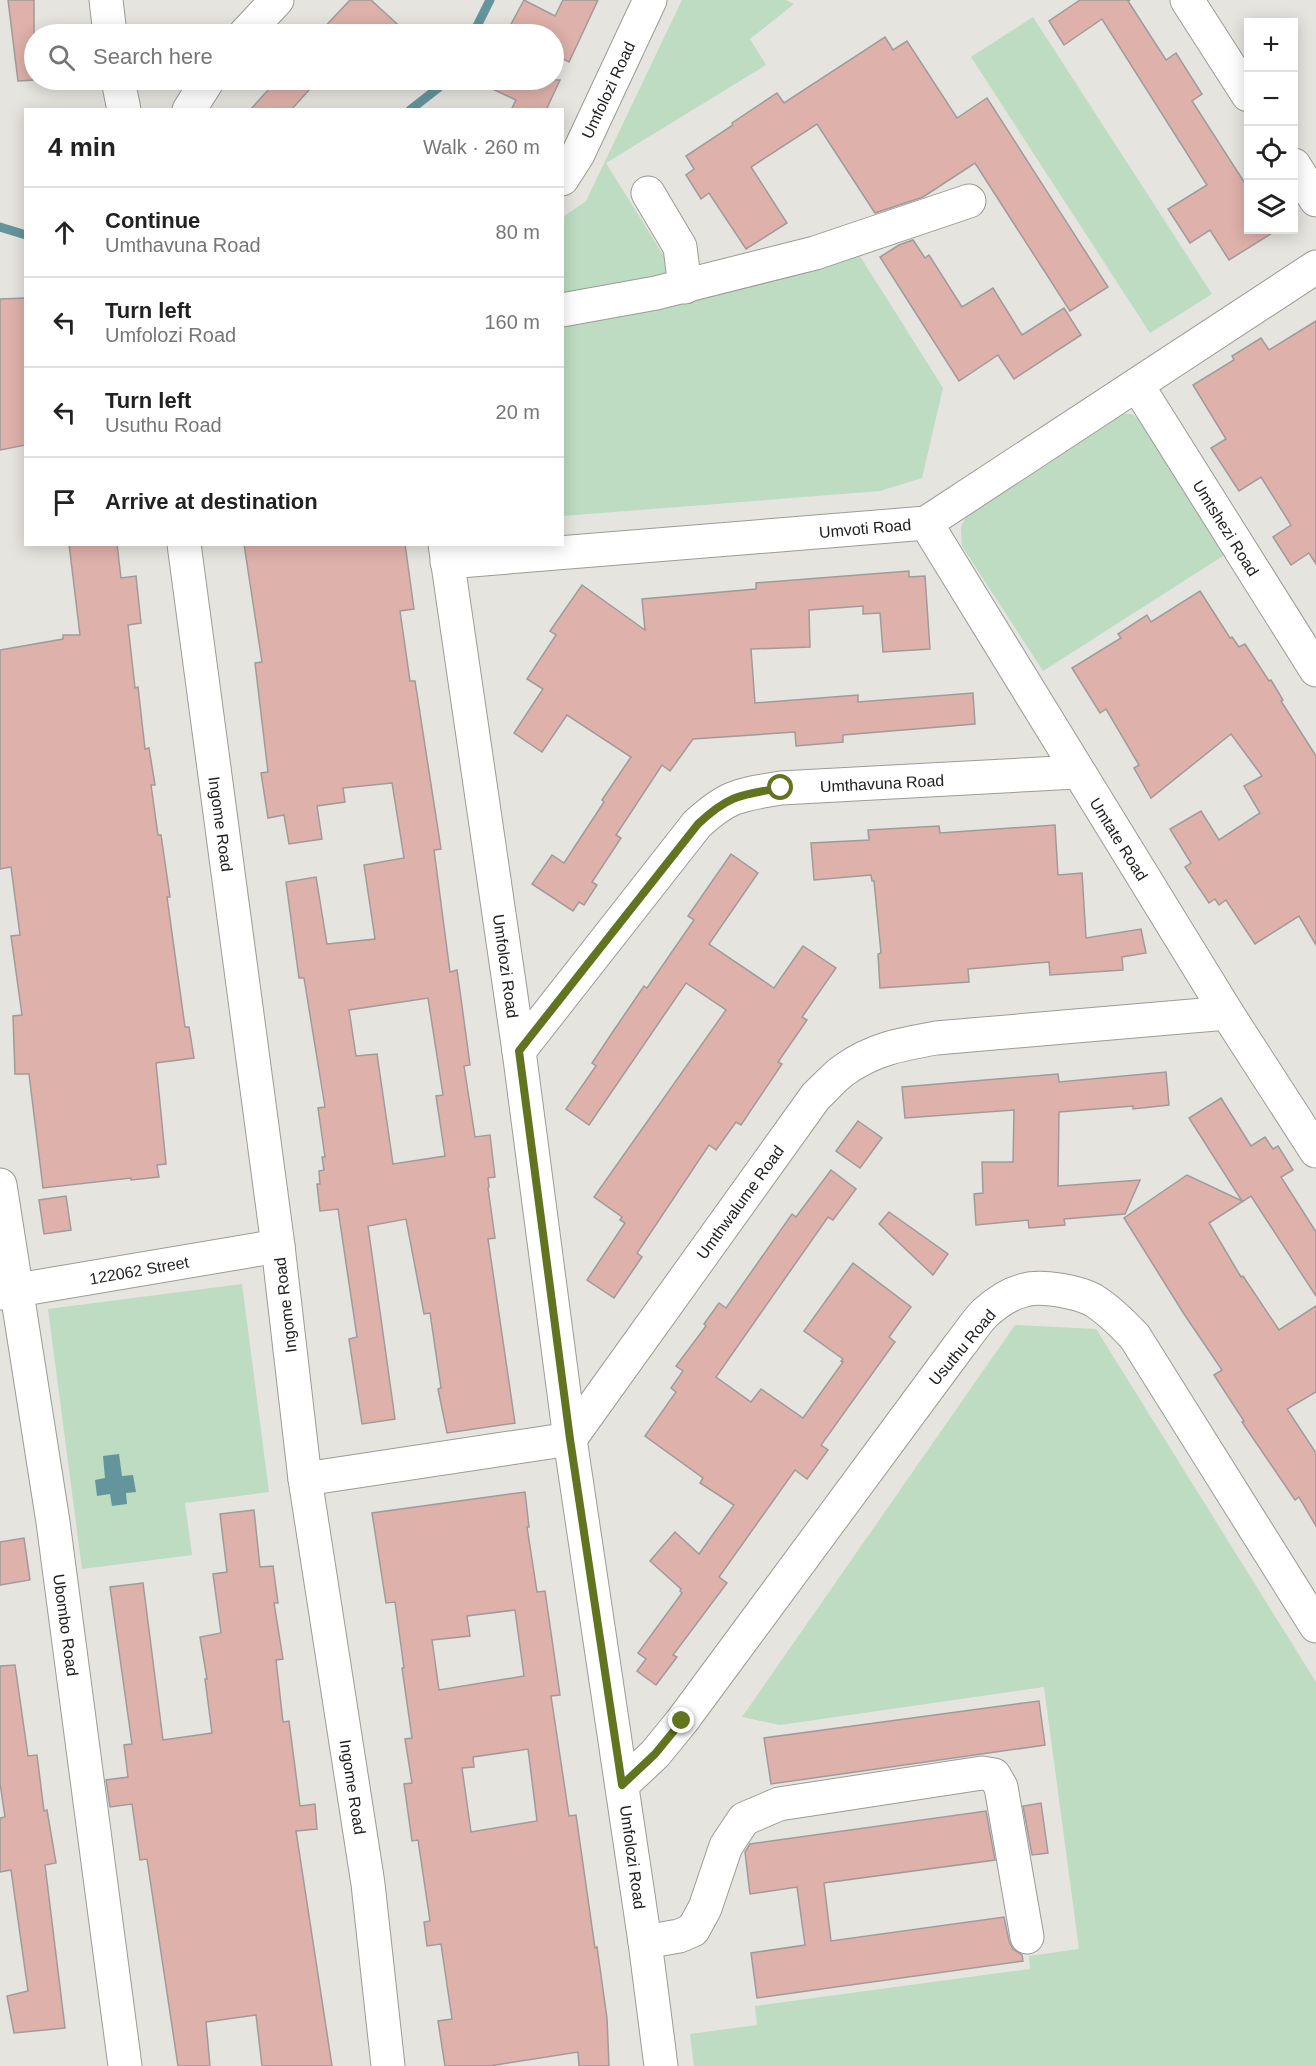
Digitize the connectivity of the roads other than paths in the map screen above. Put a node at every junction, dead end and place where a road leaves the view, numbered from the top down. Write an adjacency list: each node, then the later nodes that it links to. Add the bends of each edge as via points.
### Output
1 (106, 0): 5 (street)
2 (277, 0): 6 (street)
3 (650, 0): 11 (street, Umfolozi Road)
4 (1187, 0): 7 (street)
5 (109, 24)
6 (254, 24)
7 (1244, 89)
8 (202, 90): 9 (street)
9 (190, 108)
10 (1298, 173): 13 (street)
11 (564, 176)
12 (648, 193): 16 (street, via 680,247)
13 (1316, 200)
14 (969, 201): 16 (street, via 815,253)
15 (1316, 267): 18 (street, Umvoti Road)
16 (685, 287): 17 (street)
17 (564, 310)
18 (1137, 385): 19 (street, Umvoti Road); 24 (street, Umtshezi Road)
19 (926, 523): 22 (street, Umvoti Road); 25 (street, Umtate Road)
20 (184, 546): 30 (street, Ingome Road)
21 (558, 546): 23 (street, Umvoti Road)
22 (564, 546)
23 (446, 553): 27 (street, Umfolozi Road)
24 (1316, 670)
25 (1077, 772): 26 (street, Umtate Road); 27 (street, Umthavuna Road, via 781,788 730,799 693,829)
26 (1227, 1012): 28 (street, Umtate Road); 32 (street, Umthwalume Road, via 936,1038 894,1045 842,1071 816,1096)
27 (519, 1051): 32 (street, Umfolozi Road)
28 (1316, 1151)
29 (0, 1185): 31 (street, Ubombo Road)
30 (278, 1246): 31 (street, 122062 Street); 33 (street, Ingome Road)
31 (8, 1292): 38 (street, Ubombo Road, via 54,1533)
32 (570, 1439): 33 (street); 35 (street, Umfolozi Road)
33 (305, 1479): 39 (street, Ingome Road, via 368,1884)
34 (1316, 1626): 35 (street, Usuthu Road, via 1135,1337 1092,1300 1071,1292 1026,1289 985,1313 682,1721)
35 (622, 1785): 37 (street, Umfolozi Road)
36 (1027, 1937): 37 (street, via 1001,1787 994,1775 982,1773 779,1804 744,1819 726,1846 705,1908 693,1930)
37 (645, 1942): 40 (street, Umfolozi Road)
38 (125, 2066)
39 (388, 2066)
40 (661, 2066)

